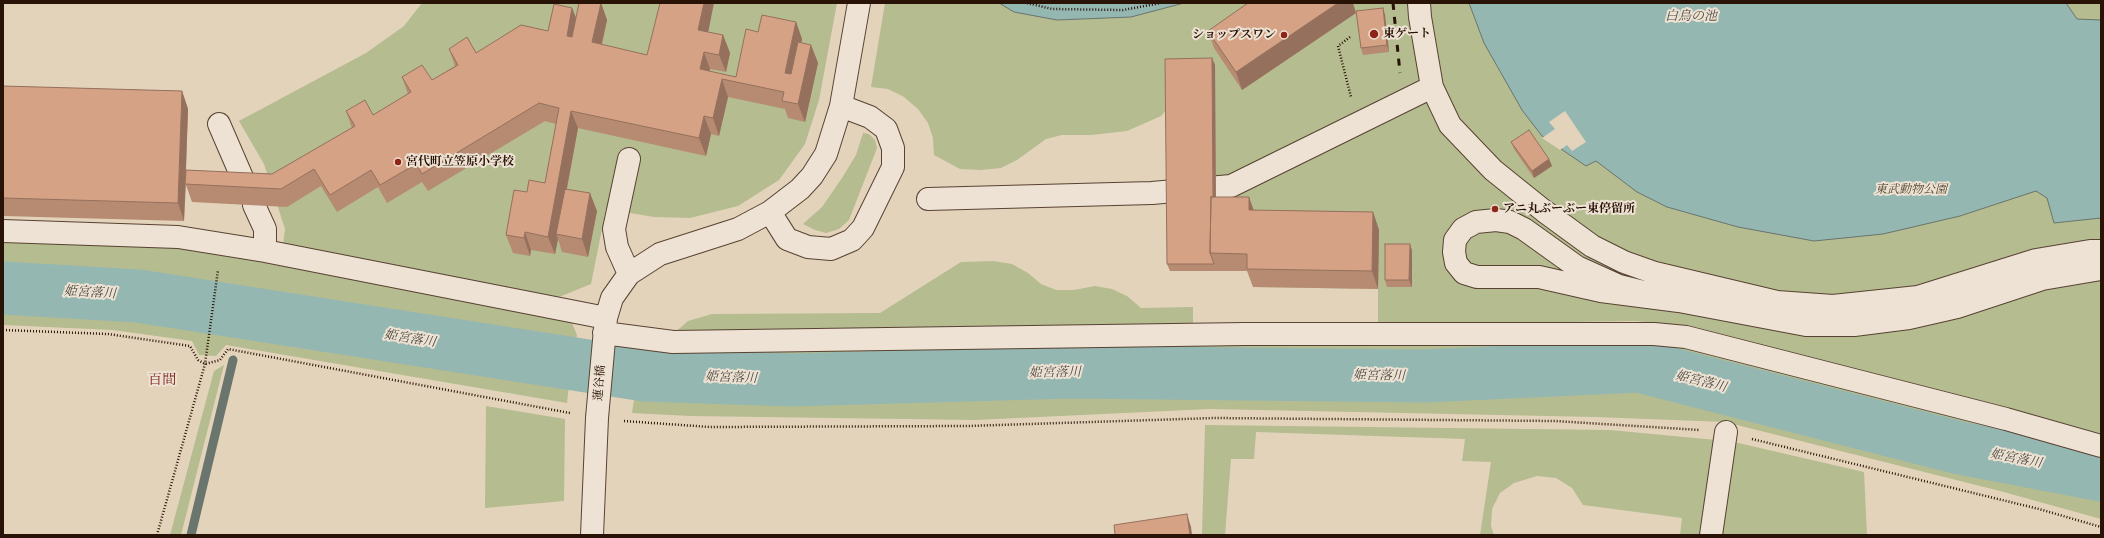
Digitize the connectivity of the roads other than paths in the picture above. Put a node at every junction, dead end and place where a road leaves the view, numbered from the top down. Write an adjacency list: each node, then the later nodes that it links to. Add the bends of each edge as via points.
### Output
1 (859, 3): 4 (street)
2 (1419, 3): 3 (street)
3 (1432, 87): 7 (street, via 1231,186 1152,193); 11 (street, via 1450,126 1493,170 1592,246 1624,262 1720,289 1777,302 1833,306 1918,297 2036,260 2090,250)
4 (841, 106): 8 (street, via 826,154 812,176 800,189); 8 (street, via 870,117 886,129 893,148 893,167 863,228 852,240 831,249 808,247 787,239)
5 (219, 124): 10 (street, via 265,229)
6 (629, 159): 13 (street, via 614,229 617,247)
7 (928, 199)
8 (770, 212): 13 (street, via 738,229 660,254)
9 (3, 231): 10 (street, via 178,237)
10 (265, 251): 15 (street)
11 (2101, 251)
12 (2101, 269): 14 (street, via 2042,279 1957,307 1909,318 1854,325 1806,325)
13 (629, 274): 15 (street, 蓮谷橋, via 612,298)
14 (1679, 302): 14 (street, via 1601,291 1539,277 1477,277 1464,273 1456,263 1455,240 1463,229 1476,222 1510,222 1577,267 1619,286)
15 (604, 333): 17 (street, via 673,342 1246,334 1654,334 1701,341); 18 (street, 蓮谷橋)
16 (1726, 432): 19 (street)
17 (2101, 446)
18 (592, 535)
19 (1711, 535)

